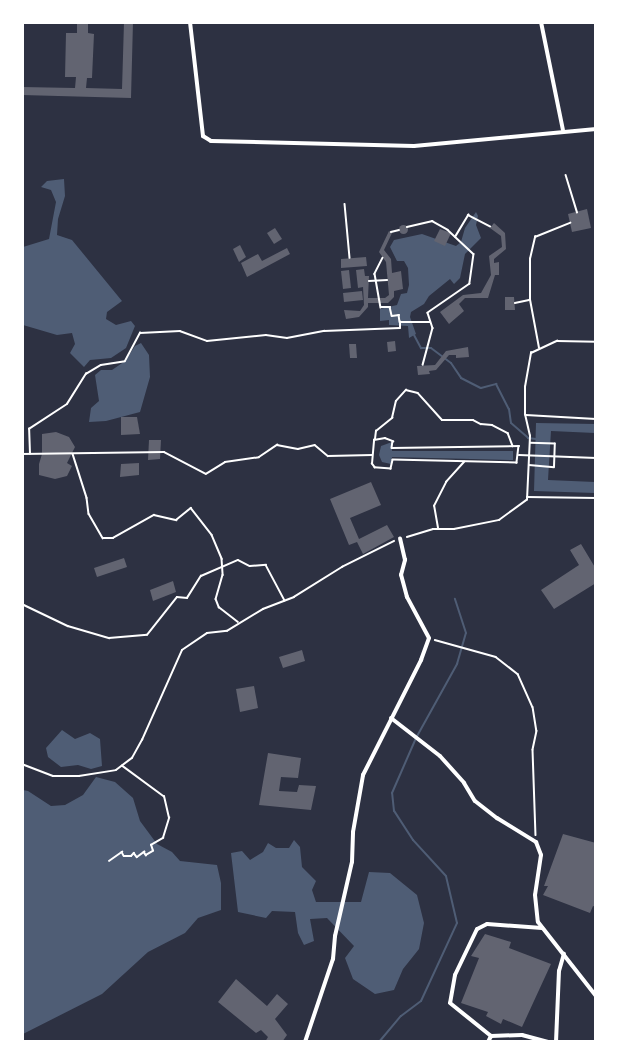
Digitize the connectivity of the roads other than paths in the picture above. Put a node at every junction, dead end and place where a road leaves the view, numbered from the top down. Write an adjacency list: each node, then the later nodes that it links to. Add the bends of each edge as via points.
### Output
1 (190, 22): 4 (street, via 203,136 211,141 414,146)
2 (541, 22): 4 (street)
3 (596, 129): 4 (street)
4 (563, 131)
5 (400, 539): 6 (street, via 405,560 401,575 407,597 429,638)
6 (391, 718): 7 (street, via 440,756 475,801 536,842 541,855 535,895 538,922); 11 (street, via 363,775 352,862 333,959)
7 (543, 928): 8 (street); 10 (street, via 487,924 477,929 455,975 450,1003)
8 (564, 954): 9 (street); 14 (street, via 559,971)
9 (596, 996)
10 (491, 1036): 12 (street); 13 (street, via 522,1035)
11 (304, 1041)
12 (488, 1041)
13 (548, 1041)
14 (556, 1041)

